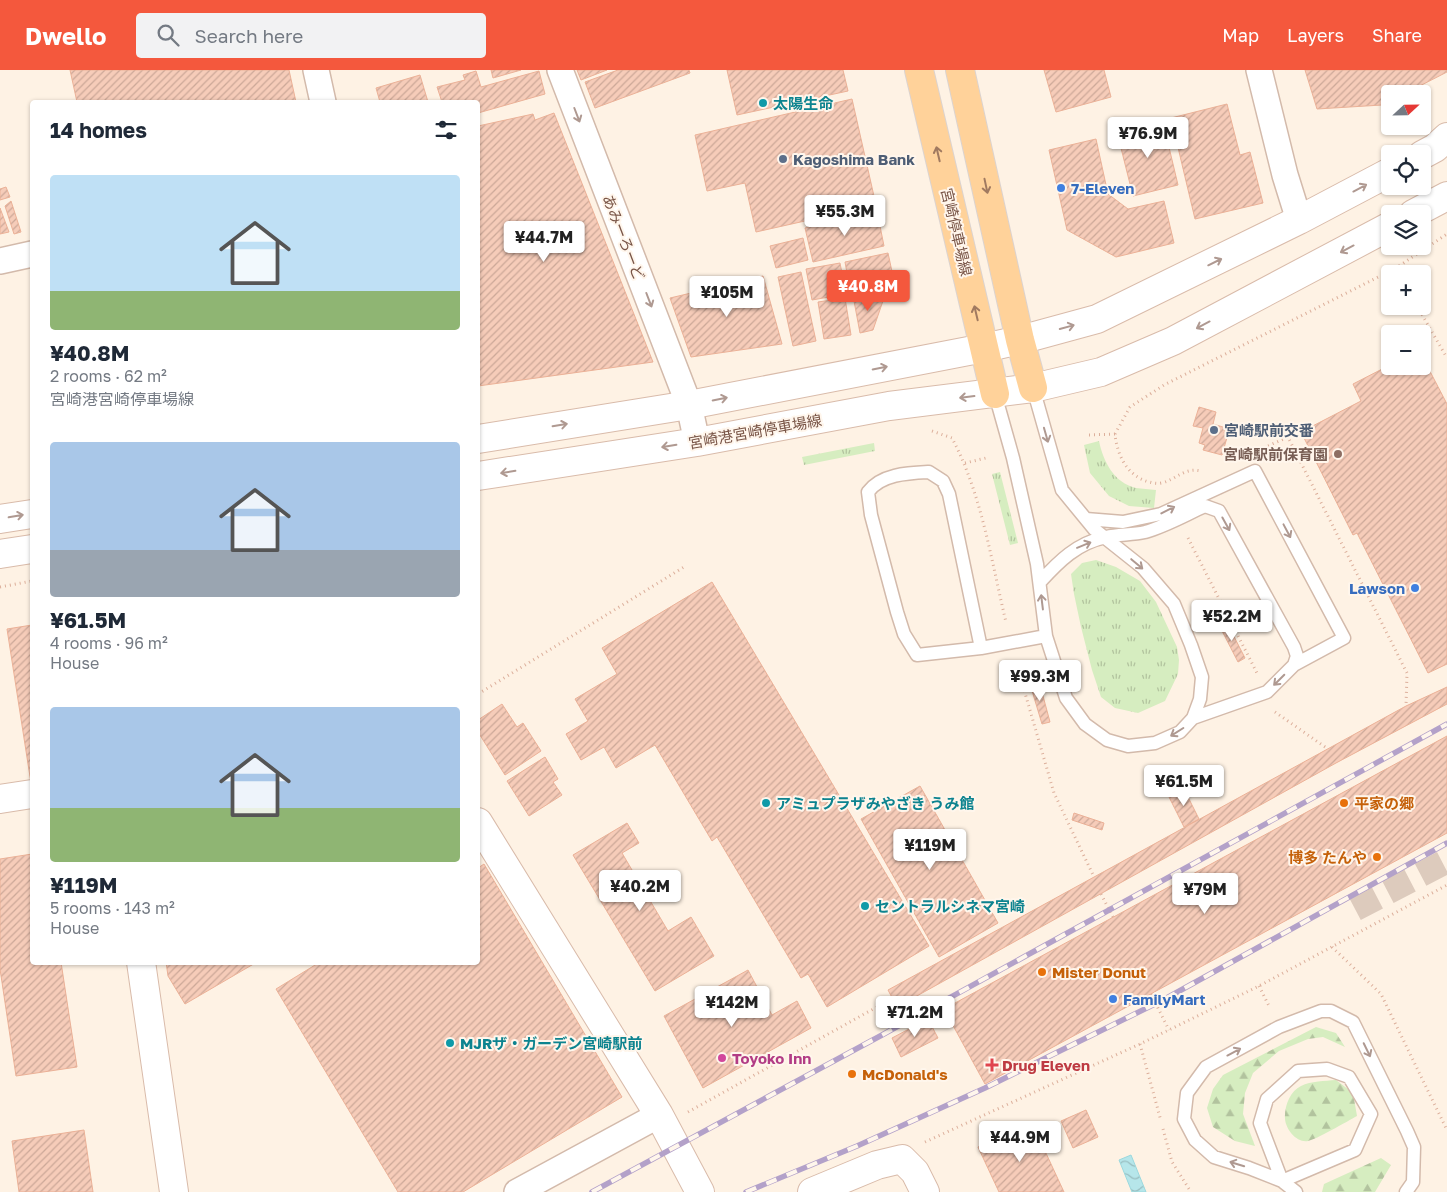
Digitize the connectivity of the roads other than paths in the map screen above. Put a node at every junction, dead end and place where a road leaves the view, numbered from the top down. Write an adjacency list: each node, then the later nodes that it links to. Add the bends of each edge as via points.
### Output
1 (316, 70): 6 (street)
2 (560, 70): 20 (street, あみーろーど, one-way to 20)
3 (919, 70): 17 (main road, 宮崎停車場線, one-way to 3)
4 (960, 70): 16 (main road, one-way to 16)
5 (1259, 70): 12 (street)
6 (323, 100)
7 (1447, 137): 8 (street)
8 (1431, 150)
9 (1381, 177): 12 (street, one-way to 9)
10 (1447, 196): 11 (street)
11 (1430, 205)
12 (1299, 220): 16 (street, one-way to 12, via 1097,319)
13 (1381, 231): 18 (street, 宮崎港宮崎停車場線, one-way to 18, via 1173,341 1101,372)
14 (30, 254): 15 (street)
15 (0, 262)
16 (1020, 340): 17 (street); 18 (main road)
17 (984, 348): 19 (main road, 宮崎停車場線); 20 (street, one-way to 17)
18 (1033, 388): 19 (street, 宮崎港宮崎停車場線); 27 (lane, one-way to 27, via 1062,490)
19 (996, 394): 22 (street, 宮崎港宮崎停車場線, one-way to 22, via 890,406); 31 (lane)
20 (689, 405): 21 (street, one-way to 20); 22 (street, あみーろーど)
21 (480, 439)
22 (697, 442): 23 (street, 宮崎港宮崎停車場線, one-way to 23)
23 (480, 476)
24 (1176, 513): 27 (lane, one-way to 24, via 1123,522); 28 (lane, via 1165,526); 34 (lane, one-way to 34, via 1205,506 1219,511 1294,647 1297,656); 34 (lane, one-way to 34, via 1255,471 1344,638)
25 (30, 514): 26 (street, one-way to 25)
26 (0, 519)
27 (1086, 519): 28 (lane)
28 (1105, 537): 31 (lane, one-way to 28, via 1059,560 1077,548); 35 (lane, one-way to 35, via 1142,568 1174,604 1202,677 1200,699)
29 (30, 549): 30 (street)
30 (0, 554)
31 (1040, 582): 32 (lane, one-way to 31)
32 (1046, 636): 33 (lane); 35 (lane, one-way to 32, via 1180,732 1156,743 1128,746 1107,740 1084,724 1066,698)
33 (981, 648): 33 (lane, via 917,655 904,634 871,516 868,492 874,484 929,472 943,480 949,494)
34 (1294, 665): 35 (lane, one-way to 35, via 1266,692)
35 (1193, 718)
36 (30, 794): 37 (street)
37 (0, 799)
38 (480, 825): 40 (street)
39 (141, 965): 42 (street)
40 (659, 1115): 43 (street); 44 (street)
41 (1282, 1182): 41 (lane, via 1260,1123 1267,1099 1298,1071 1327,1069 1349,1076 1371,1114 1355,1150); 47 (lane); 48 (lane, one-way to 48, via 1214,1157 1194,1140 1184,1119 1188,1093 1206,1067 1279,1027 1321,1011 1330,1011 1353,1022 1414,1147 1413,1182)
42 (174, 1192)
43 (517, 1192)
44 (700, 1192)
45 (812, 1192): 46 (street, via 877,1165 902,1159 915,1172)
46 (925, 1192)
47 (1296, 1192)
48 (1406, 1192)

